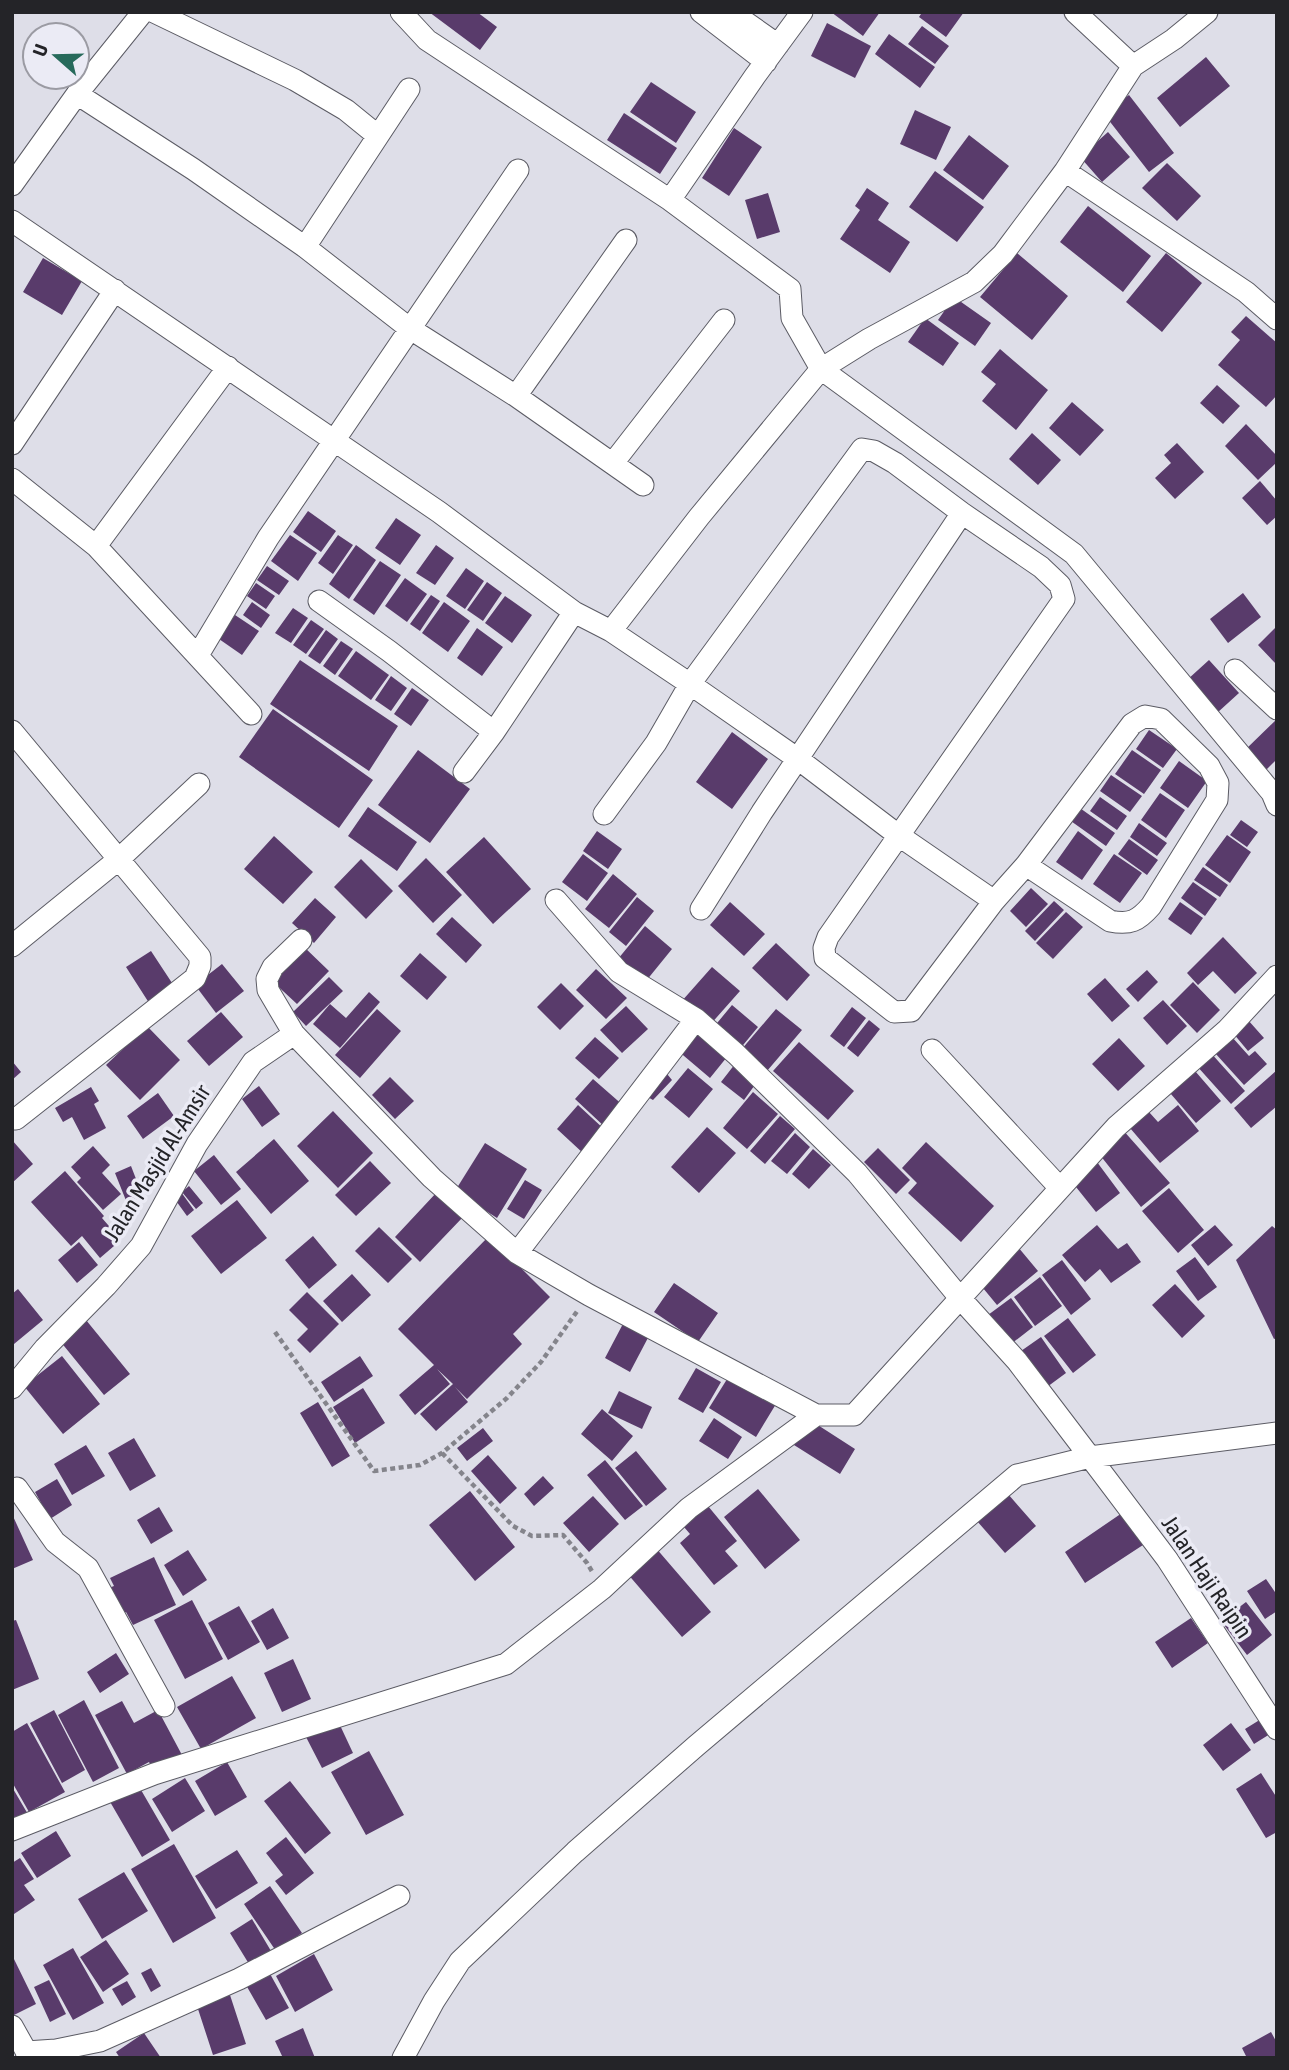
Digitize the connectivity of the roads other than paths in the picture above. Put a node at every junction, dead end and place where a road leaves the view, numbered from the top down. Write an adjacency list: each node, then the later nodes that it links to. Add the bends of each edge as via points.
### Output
1 (143, 12): 12 (street)
2 (154, 12): 13 (street, via 295,80 346,110)
3 (401, 12): 17 (street, via 427,40)
4 (701, 12): 9 (street)
5 (731, 12): 9 (street)
6 (802, 12): 9 (street)
7 (1075, 12): 10 (street)
8 (1207, 12): 10 (street)
9 (772, 54): 17 (street)
10 (1133, 66): 15 (street)
11 (409, 89): 13 (street)
12 (78, 94): 16 (street); 20 (street)
13 (378, 136): 20 (street)
14 (518, 170): 24 (street)
15 (1065, 171): 22 (street, via 1246,292); 26 (street, via 1003,254 974,282)
16 (12, 185)
17 (670, 200): 26 (street, via 790,289 792,318)
18 (12, 221): 21 (street)
19 (626, 240): 27 (street)
20 (305, 247): 24 (street)
21 (116, 290): 25 (street); 29 (street)
22 (1277, 319)
23 (724, 320): 30 (street)
24 (409, 328): 27 (street); 28 (street)
25 (228, 367): 28 (street); 34 (street)
26 (821, 369): 37 (street); 48 (street, via 1074,554 1272,793)
27 (516, 396): 30 (street)
28 (334, 438): 36 (street); 38 (street)
29 (12, 444)
30 (613, 463): 32 (street)
31 (12, 479): 34 (street)
32 (643, 485)
33 (962, 513): 40 (street, via 895,463 862,450); 45 (street); 50 (street, via 1041,567 1060,585 1064,599)
34 (96, 546): 38 (street)
35 (319, 601): 44 (street)
36 (574, 612): 37 (street); 44 (street)
37 (611, 631): 40 (street)
38 (198, 654): 42 (street)
39 (1235, 670): 41 (street)
40 (690, 684): 45 (street); 49 (street, via 656,743)
41 (1277, 709)
42 (251, 714)
43 (12, 731): 51 (street)
44 (495, 732): 46 (street)
45 (797, 760): 50 (street); 55 (street)
46 (464, 772)
47 (199, 784): 51 (street)
48 (1277, 805)
49 (604, 814)
50 (898, 835): 54 (street); 54 (street, via 824,947 825,958 894,1012 911,1011)
51 (120, 859): 57 (street); 62 (street, via 200,957 200,966 195,978)
52 (1026, 865): 52 (street, via 1110,921 1134,921 1152,906 1217,800 1218,783 1209,766 1161,719 1144,716 1132,724); 54 (street)
53 (556, 900): 59 (street, Jalan Haji Raipin, via 619,972)
54 (994, 901)
55 (701, 909)
56 (301, 940): 60 (street, via 267,979 268,990)
57 (14, 942)
58 (1277, 976): 63 (street, via 1227,1030 1116,1127)
59 (696, 1019): 64 (street); 65 (street, Jalan Haji Raipin, via 857,1173)
60 (294, 1034): 64 (street, via 432,1178); 66 (street, Jalan Masjid Al-Amsir, via 253,1062 197,1144 141,1246)
61 (932, 1050): 63 (street)
62 (12, 1119)
63 (1060, 1188): 65 (street)
64 (517, 1253): 67 (street)
65 (960, 1298): 67 (street, via 854,1415); 69 (street, Jalan Haji Raipin, via 1017,1361)
66 (12, 1388)
67 (816, 1415): 73 (street, via 689,1508 602,1589 506,1664 154,1774)
68 (1277, 1433): 69 (street)
69 (1090, 1457): 72 (street, Jalan Haji Raipin, via 1167,1559); 77 (street, via 1017,1475 666,1772 460,1961)
70 (14, 1485): 71 (street, via 55,1542 88,1568)
71 (164, 1706)
72 (1277, 1730)
73 (12, 1830)
74 (399, 1896): 76 (street, via 239,1979 100,2041)
75 (12, 2026): 76 (street)
76 (28, 2055)
77 (403, 2058)

